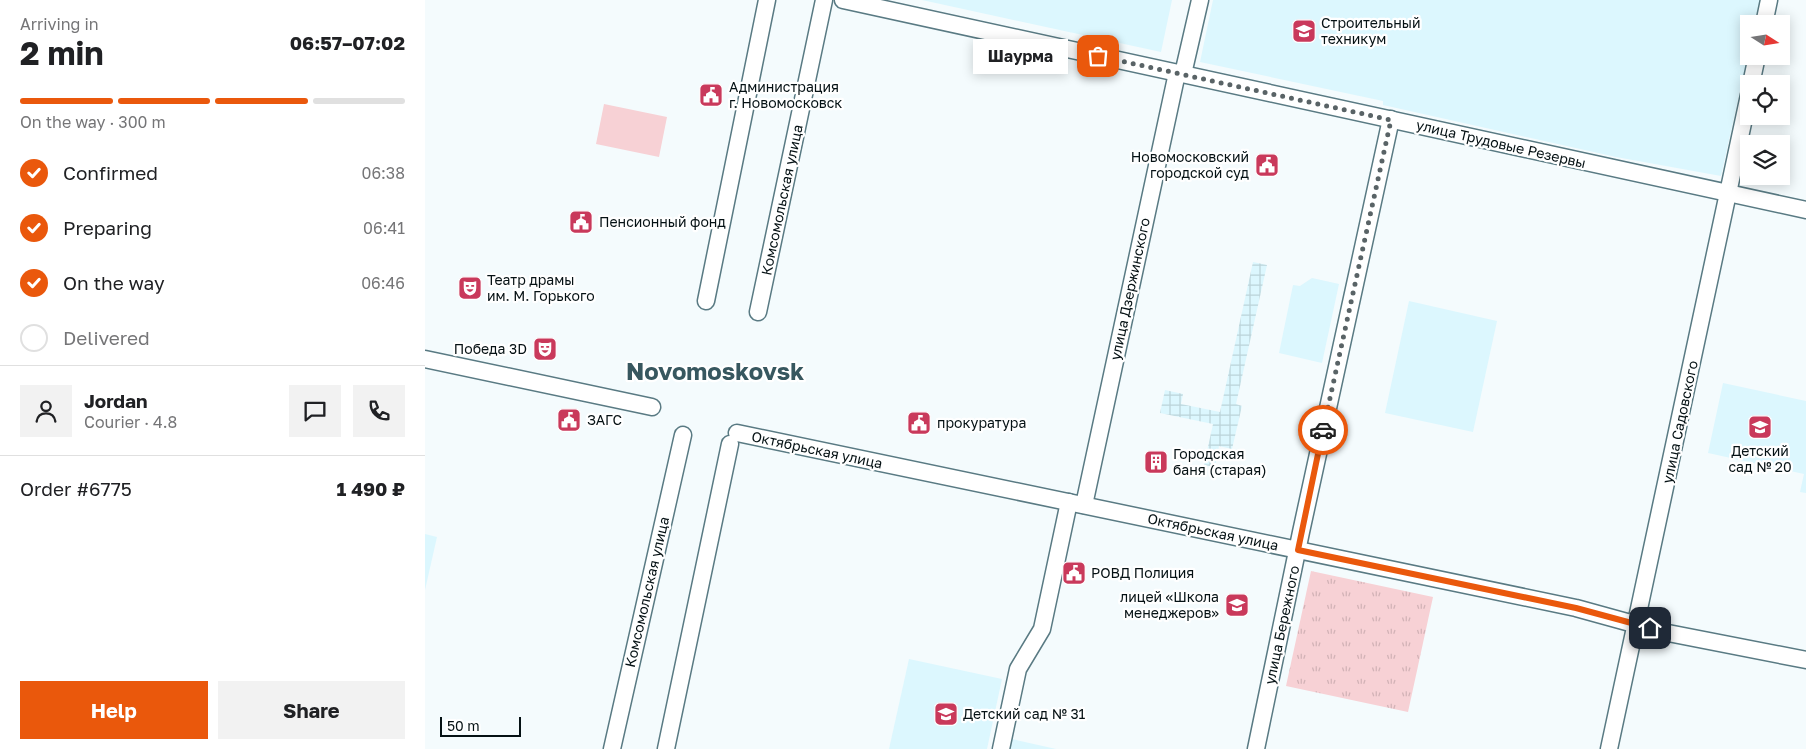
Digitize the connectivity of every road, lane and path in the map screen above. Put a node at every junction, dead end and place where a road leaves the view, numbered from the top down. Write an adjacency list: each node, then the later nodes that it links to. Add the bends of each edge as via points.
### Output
1 (767, 0): 12 (street)
2 (824, 0): 13 (street, Комсомольская улица)
3 (843, 0): 7 (street, улица Трудовые Резервы)
4 (1200, 0): 7 (street, улица Дзержинского)
5 (1769, 0): 6 (street)
6 (1766, 15)
7 (1180, 73): 8 (street, улица Трудовые Резервы); 17 (street, улица Дзержинского)
8 (1391, 120): 10 (street, улица Трудовые Резервы); 18 (street, улица Бережного)
9 (1743, 125): 10 (street, улица Садовского)
10 (1728, 194): 11 (street, улица Трудовые Резервы); 19 (street, улица Садовского)
11 (1806, 210)
12 (706, 301)
13 (758, 312)
14 (425, 359): 15 (street)
15 (652, 407)
16 (683, 435): 21 (street, Комсомольская улица)
17 (1076, 504): 18 (street, Октябрьская улица); 22 (street, Октябрьская улица, via 733,439); 23 (street, улица Дзержинского, via 1042,629 1018,669)
18 (1298, 550): 19 (street, Октябрьская улица, via 1576,608); 24 (street, улица Бережного)
19 (1637, 624): 20 (street, Октябрьская улица); 25 (street, улица Садовского)
20 (1806, 660)
21 (612, 749)
22 (666, 749)
23 (1001, 749)
24 (1257, 749)
25 (1609, 749)

